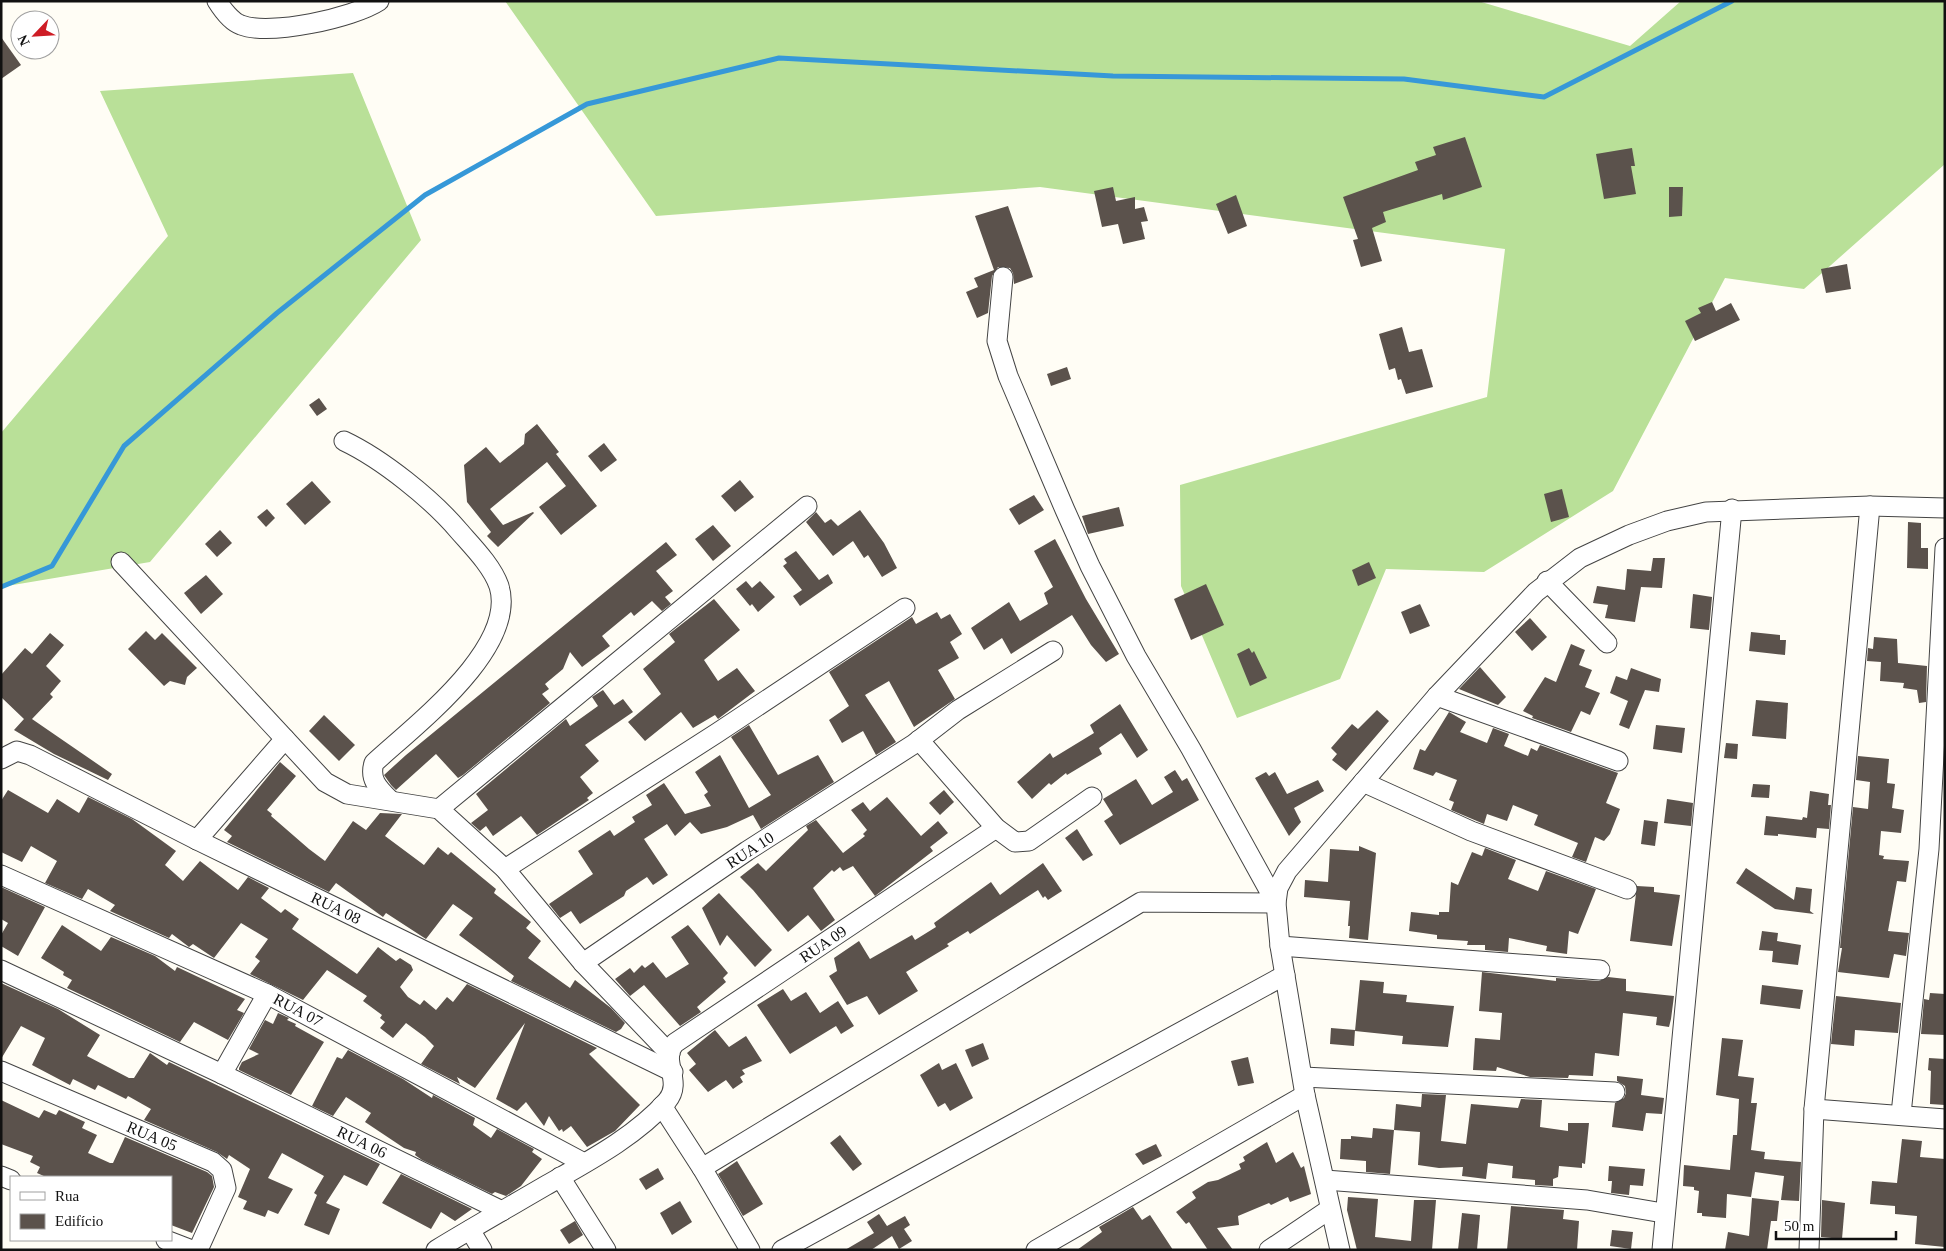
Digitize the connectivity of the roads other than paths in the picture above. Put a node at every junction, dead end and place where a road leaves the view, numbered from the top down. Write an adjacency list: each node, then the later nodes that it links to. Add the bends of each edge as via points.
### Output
1 (216, 1): 2 (street, via 239,25 260,29 296,27 360,10)
2 (378, 1)
3 (1003, 277): 29 (street, via 997,341 1008,376 1064,510 1136,656)
4 (344, 440): 22 (street, via 364,450 443,512 482,558 498,585 502,607 496,630 468,675 374,763 373,780)
5 (807, 506): 23 (street)
6 (1870, 506): 7 (street); 8 (street); 42 (street)
7 (1945, 508)
8 (1732, 510): 11 (street, via 1667,521 1629,535 1580,558); 51 (street)
9 (1945, 548): 43 (street, via 1929,849)
10 (120, 562): 16 (street)
11 (1547, 581): 13 (street); 15 (street)
12 (905, 608): 26 (street)
13 (1607, 643)
14 (1053, 651): 17 (street, RUA 10, via 958,710)
15 (1437, 696): 19 (street); 20 (street)
16 (285, 739): 22 (street, via 336,790); 25 (street)
17 (919, 740): 24 (street); 31 (street, RUA 10, via 747,851)
18 (1, 760): 25 (street, RUA 08, via 17,751 30,755)
19 (1618, 762)
20 (1363, 782): 28 (street, via 1470,831); 29 (street, via 1287,870 1278,888)
21 (1092, 797): 24 (street, via 1029,841 1015,842)
22 (389, 799): 23 (street)
23 (439, 809): 26 (street)
24 (996, 828): 36 (street, RUA 09, via 675,1044)
25 (197, 840): 36 (street, RUA 08)
26 (505, 869): 31 (street)
27 (1, 876): 35 (street, RUA 07)
28 (1627, 889)
29 (1276, 903): 30 (street); 46 (street, via 1141,902)
30 (1280, 946): 33 (street); 34 (street)
31 (583, 963): 36 (street)
32 (1, 970): 38 (street, RUA 06)
33 (1600, 970)
34 (1285, 975): 39 (street); 61 (street)
35 (267, 994): 38 (street); 45 (street, RUA 07)
36 (671, 1063): 41 (street, via 673,1091)
37 (1, 1071): 56 (street, RUA 05, via 213,1162 222,1170 226,1188)
38 (222, 1074): 50 (street, RUA 06)
39 (1304, 1086): 40 (street); 48 (street); 62 (street)
40 (1615, 1092)
41 (662, 1106): 45 (street); 46 (street)
42 (1814, 1109): 43 (street); 54 (street)
43 (1901, 1114): 44 (street)
44 (1945, 1119)
45 (584, 1164): 47 (street)
46 (702, 1168): 60 (street)
47 (560, 1177): 50 (street); 59 (street)
48 (1325, 1180): 49 (street); 51 (street, via 1587,1200)
49 (1330, 1209): 63 (street); 64 (street)
50 (502, 1211): 52 (street)
51 (1663, 1213): 65 (street)
52 (470, 1230): 57 (street); 58 (street)
53 (169, 1241): 55 (street)
54 (1813, 1249)
55 (192, 1250)
56 (198, 1250)
57 (436, 1250)
58 (482, 1250)
59 (606, 1250)
60 (750, 1250)
61 (782, 1250)
62 (1036, 1250)
63 (1269, 1250)
64 (1340, 1250)
65 (1662, 1250)

